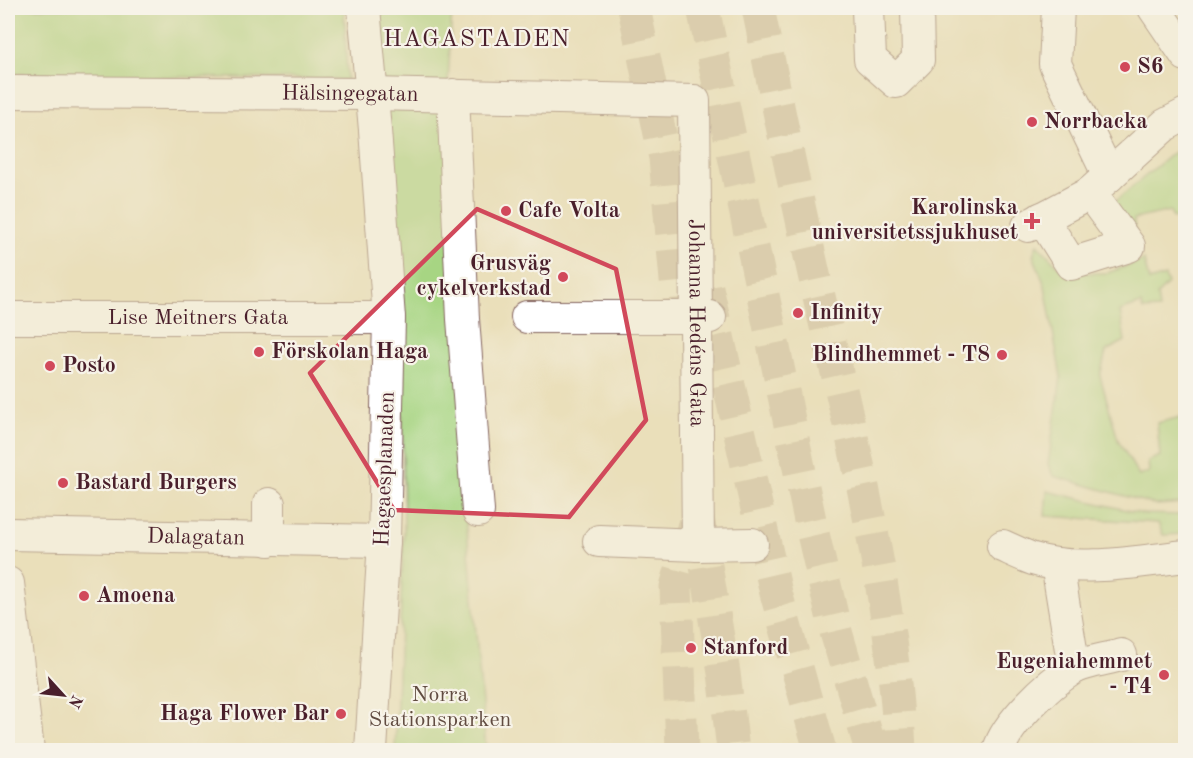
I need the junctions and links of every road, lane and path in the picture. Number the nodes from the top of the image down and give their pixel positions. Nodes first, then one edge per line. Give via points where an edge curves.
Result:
1 (364, 8) edge
2 (868, 8) edge
3 (917, 8) edge
4 (1058, 8) edge
5 (1154, 8) edge
6 (1185, 55) edge
7 (8, 93) edge
8 (372, 94) junction
9 (453, 96) junction
10 (694, 100) joint
11 (1185, 114) edge
12 (1099, 185) junction
13 (527, 317) dead end
14 (703, 317) junction
15 (8, 318) edge
16 (389, 318) junction
17 (269, 504) dead end
18 (478, 512) dead end
19 (8, 534) edge
20 (269, 540) junction
21 (384, 541) junction
22 (599, 541) dead end
23 (752, 544) dead end
24 (698, 545) junction
25 (1003, 546) dead end
26 (1185, 556) edge
27 (1057, 564) junction
28 (8, 583) edge
29 (1121, 655) dead end
30 (1074, 668) junction
31 (28, 750) edge
32 (371, 750) edge
33 (999, 750) edge

1 - 8 street, Hagaesplanaden
2 - 3 street via 870,59 896,82 918,60
4 - 12 street via 1055,64
5 - 6 street
7 - 8 street, Hälsingegatan
8 - 9 street, Hälsingegatan
8 - 16 street, Hagaesplanaden
9 - 10 street, Hälsingegatan
9 - 18 street
10 - 14 street, Johanna Hedéns Gata
11 - 12 street via 1165,125
12 - 12 street via 1035,222 1071,264 1129,246
13 - 14 street
14 - 24 street, Johanna Hedéns Gata
15 - 16 street, Lise Meitners Gata
16 - 21 street, Hagaesplanaden
17 - 20 street
19 - 20 street, Dalagatan
20 - 21 street, Dalagatan
21 - 32 street, Hagaesplanaden
22 - 24 street
23 - 24 street
25 - 27 street
26 - 27 street via 1123,564
27 - 30 street
28 - 31 street
29 - 30 street
30 - 33 street via 1026,708

